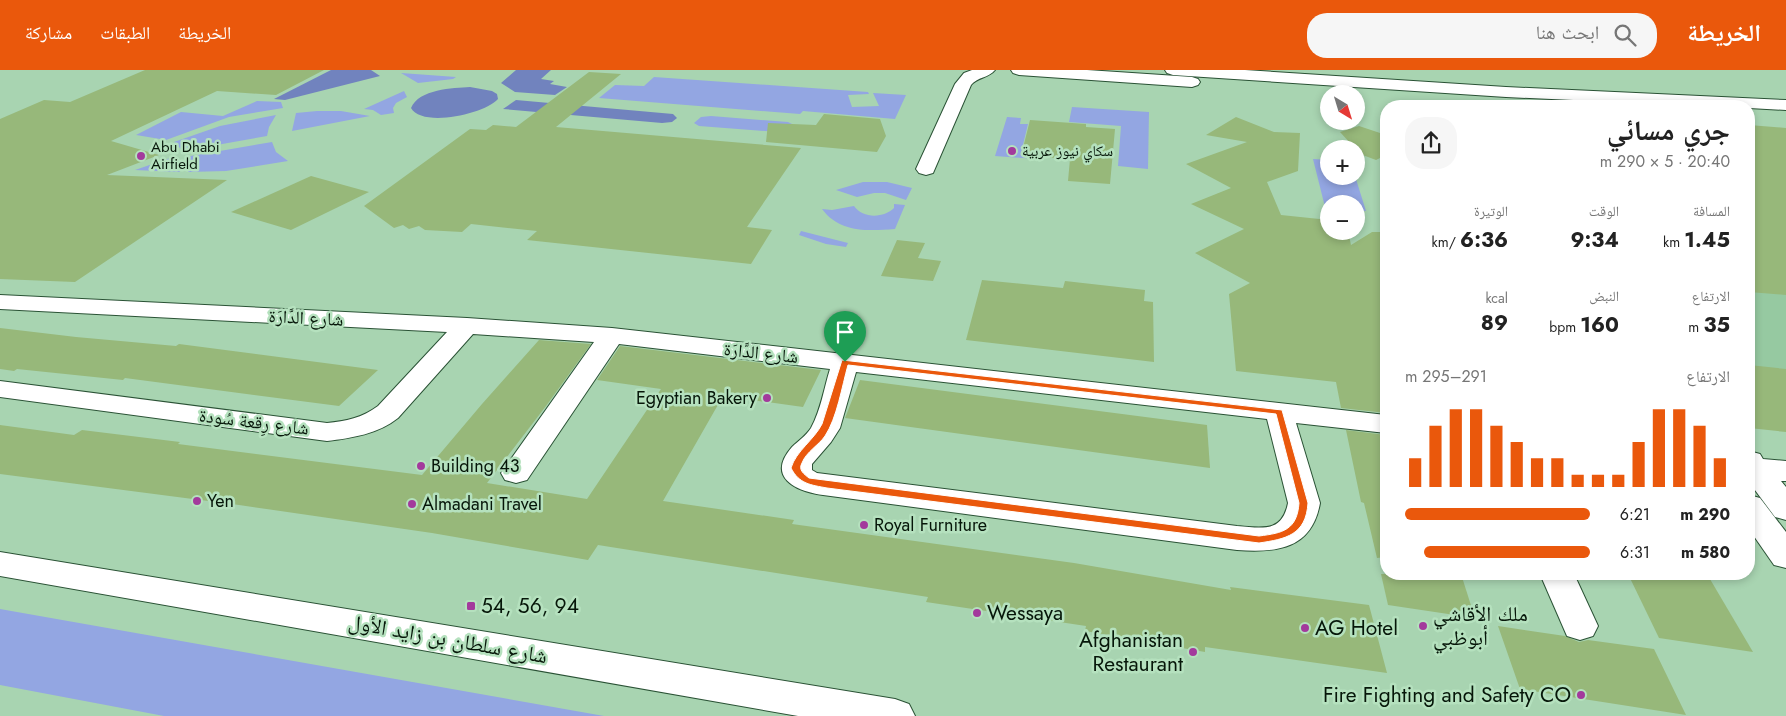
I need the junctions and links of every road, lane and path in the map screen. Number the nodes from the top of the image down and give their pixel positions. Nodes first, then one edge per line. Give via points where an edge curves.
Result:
1 (987, 70) edge
2 (1019, 70) edge
3 (1173, 70) edge
4 (1432, 73) edge
5 (1414, 85) junction
6 (1474, 89) junction
7 (1463, 100) edge
8 (1673, 100) edge
9 (1755, 105) edge
10 (1764, 105) junction
11 (1786, 106) edge
12 (1786, 110) edge
13 (926, 169) dead end
14 (0, 302) edge
15 (467, 326) junction
16 (612, 336) junction
17 (845, 362) junction
18 (0, 389) edge
19 (1280, 411) junction
20 (1380, 423) edge
21 (1755, 466) edge
22 (1755, 471) edge
23 (1786, 471) edge
24 (516, 473) dead end
25 (1786, 509) edge
26 (1755, 514) edge
27 (1786, 556) edge
28 (0, 564) edge
29 (1560, 580) edge
30 (1580, 626) dead end
31 (895, 716) edge

1 - 13 street via 959,80
2 - 7 street
3 - 5 street
4 - 5 street via 1430,80
4 - 6 street
5 - 6 street
6 - 8 street
9 - 10 street
10 - 11 street
10 - 12 street
14 - 15 street, شارع الدَّارَة
15 - 16 street, شارع الدَّارَة
15 - 18 street, شارع رِقعة سُودة via 388,412 366,425 339,431 326,432
16 - 17 street, شارع الدَّارَة
16 - 24 street
17 - 19 street, شارع الدَّارَة
17 - 19 street via 822,435 798,461 796,468 806,481 1259,540 1279,537 1295,529 1303,517 1304,503
19 - 20 street, شارع الدَّارَة
21 - 23 street
22 - 25 street
26 - 27 street
28 - 31 street, شارع سلطان بن زايد الأول
29 - 30 street

